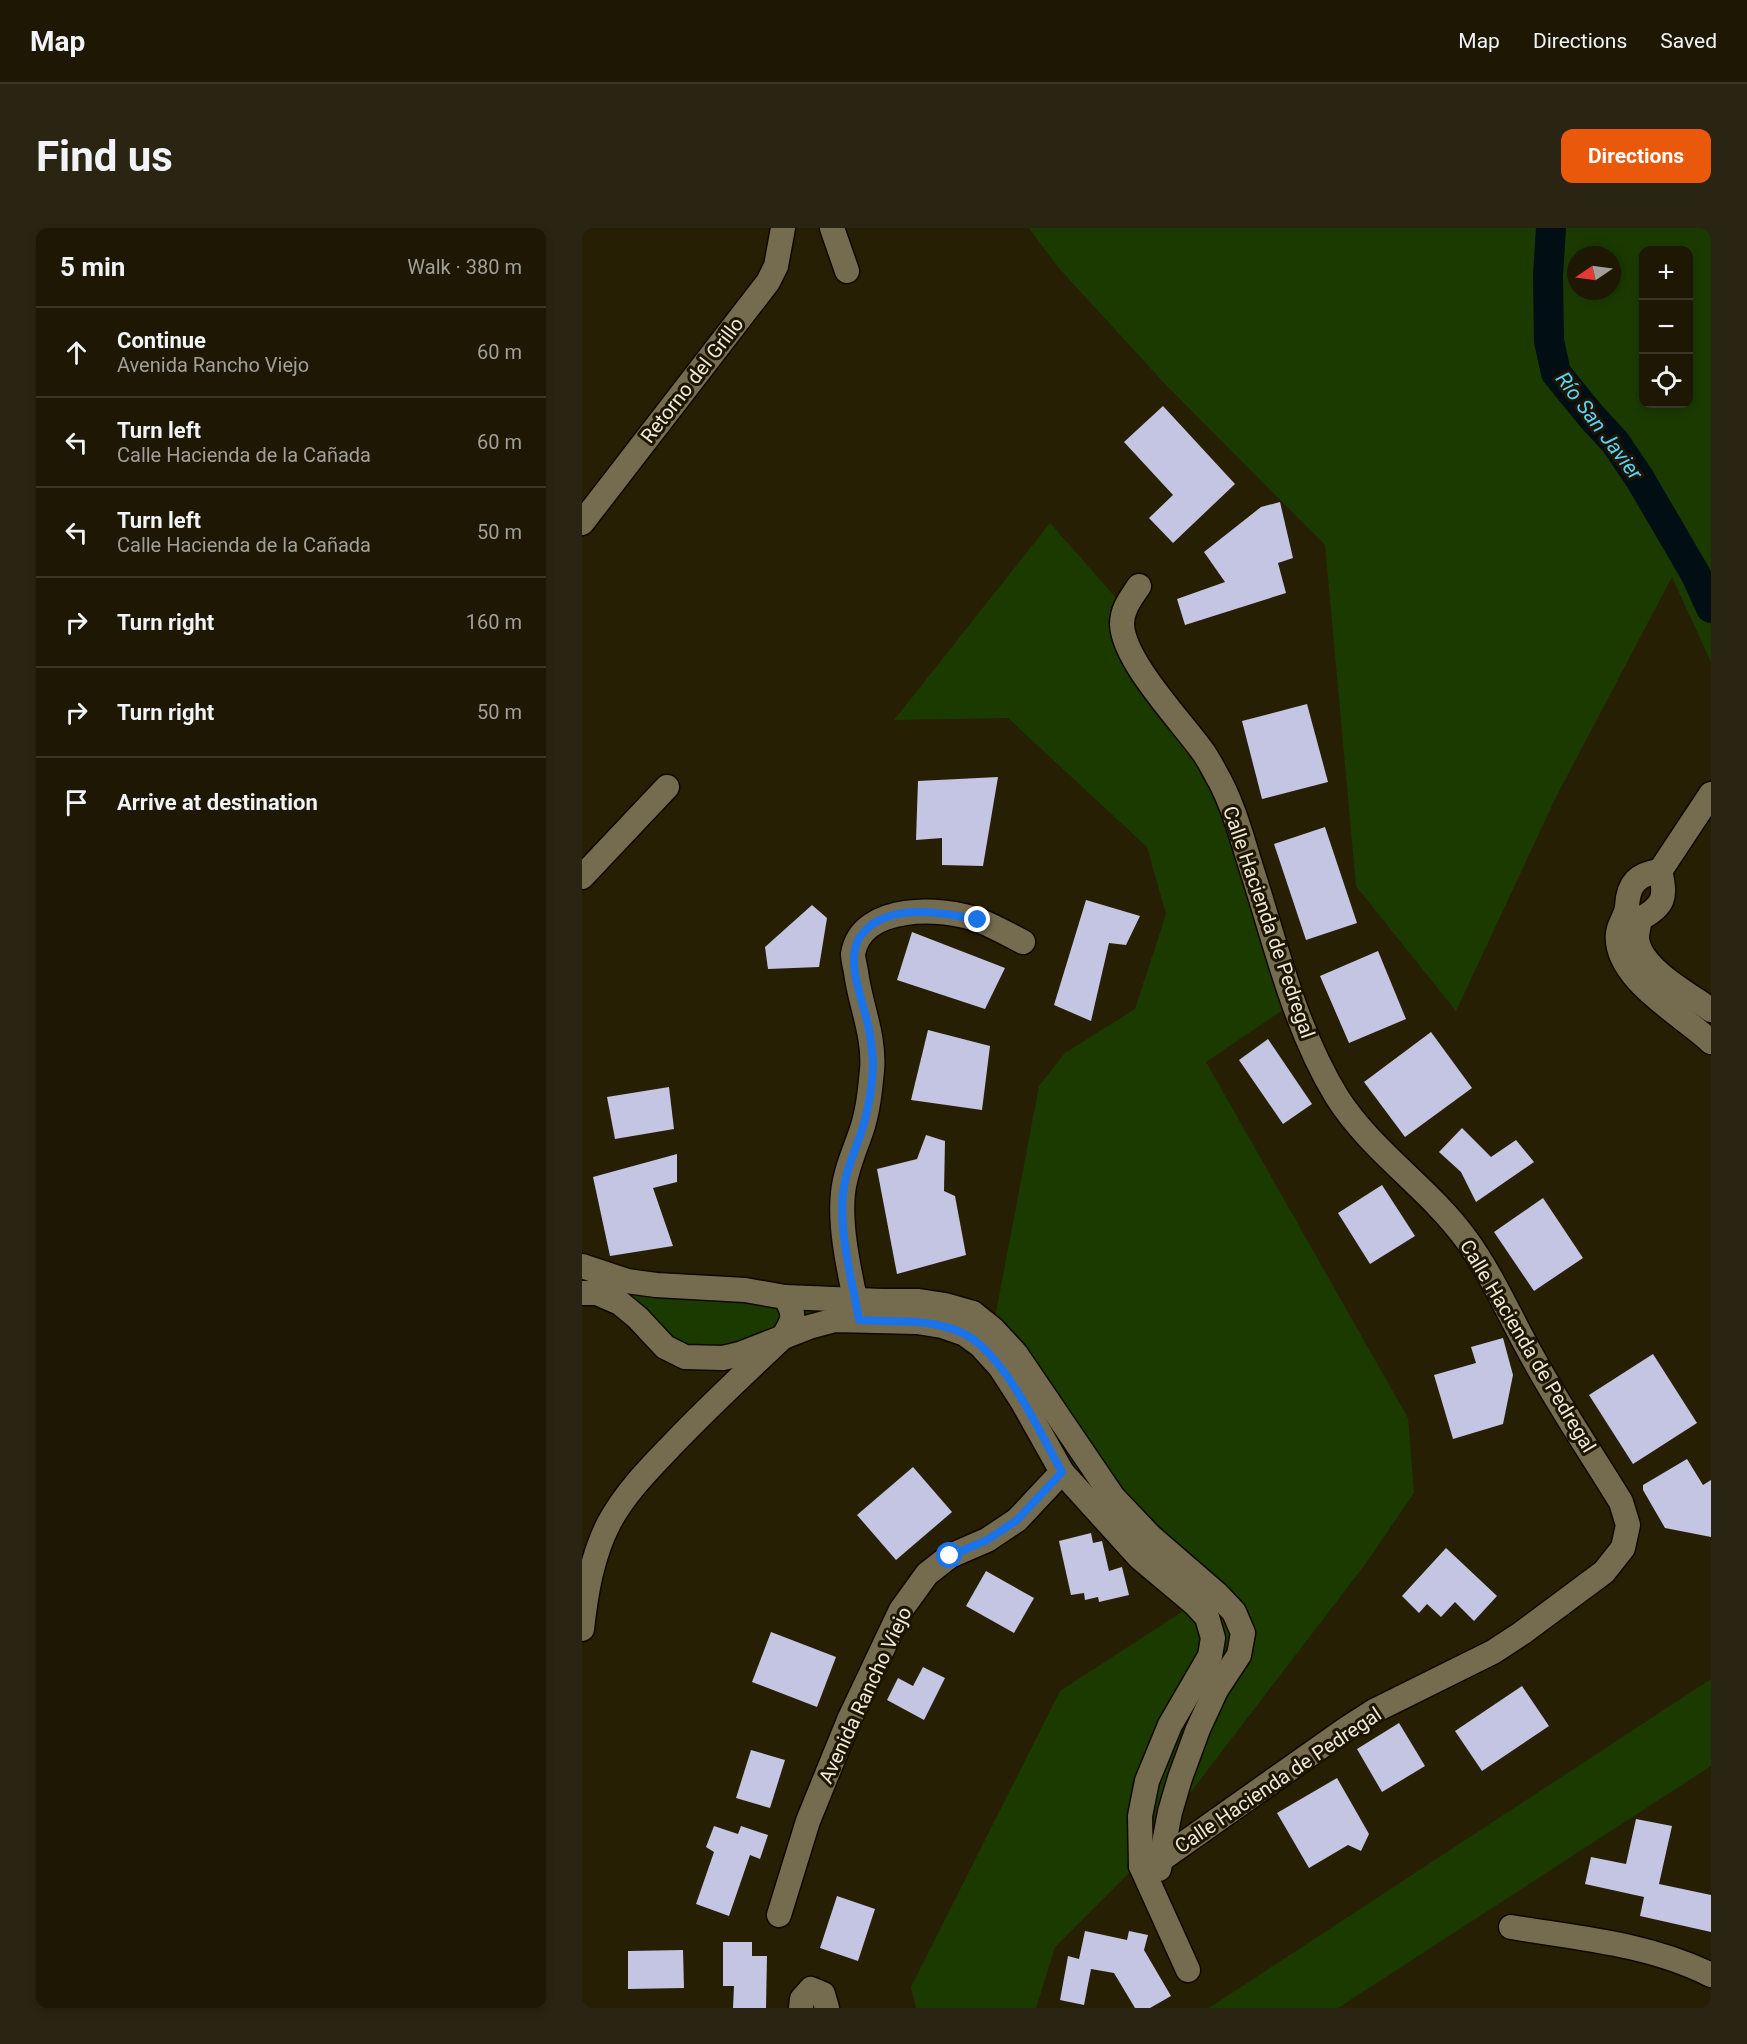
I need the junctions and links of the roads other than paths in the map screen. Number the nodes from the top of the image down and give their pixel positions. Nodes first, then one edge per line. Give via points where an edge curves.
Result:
1 (783, 228) edge
2 (832, 228) edge
3 (847, 271) dead end
4 (582, 523) edge
5 (1139, 586) dead end
6 (667, 787) dead end
7 (1711, 794) edge
8 (582, 877) edge
9 (1633, 915) junction
10 (1023, 942) dead end
11 (1711, 1010) edge
12 (1711, 1042) edge
13 (582, 1266) edge
14 (582, 1293) edge
15 (784, 1298) junction
16 (857, 1310) junction
17 (783, 1337) junction
18 (1082, 1451) junction
19 (1062, 1472) junction
20 (582, 1629) edge
21 (1151, 1863) junction
22 (779, 1915) dead end
23 (1511, 1927) dead end
24 (1188, 1970) dead end
25 (1711, 1975) edge
26 (801, 2008) edge
27 (827, 2008) edge

1 - 4 street, Retorno del Grillo via 776,266 768,282
2 - 3 street
5 - 21 street, Calle Hacienda de Pedregal via 1125,608 1125,643 1134,662 1204,752 1222,786 1239,826 1293,1002 1316,1058 1355,1124 1442,1211 1488,1270 1533,1358 1621,1502 1628,1525 1623,1548 1604,1572 1522,1633 1493,1652 1374,1711
6 - 8 street
7 - 9 street via 1660,871 1665,888 1662,902 1654,912
9 - 11 street via 1643,955 1657,972
9 - 12 street via 1618,933 1629,969 1649,992
10 - 16 street via 978,920 945,912 909,912 881,919 861,934 853,954 873,1062 862,1130 843,1193 843,1224
13 - 15 street via 627,1281 745,1290
14 - 17 street via 597,1293 620,1303 665,1347 685,1357 723,1358
15 - 16 street
15 - 17 street via 792,1309 792,1323
16 - 17 street
16 - 18 street via 919,1300 973,1313 1016,1354
16 - 19 street via 942,1326 965,1334 980,1345 1022,1401
17 - 20 street via 634,1485 609,1523 592,1566
18 - 19 street, Avenida Rancho Viejo via 1080,1469
18 - 21 street via 1113,1497 1150,1536 1218,1594 1234,1612 1243,1633 1239,1655 1216,1690 1190,1749
19 - 21 street via 1139,1557 1207,1617 1214,1638 1210,1656 1170,1725 1147,1781 1140,1816
19 - 22 street, Avenida Rancho Viejo via 1017,1520 987,1540 950,1556 927,1574 901,1610 849,1720 808,1821
21 - 24 street via 1151,1891
23 - 25 street via 1622,1945 1691,1965
26 - 27 street via 811,1989 823,1994

